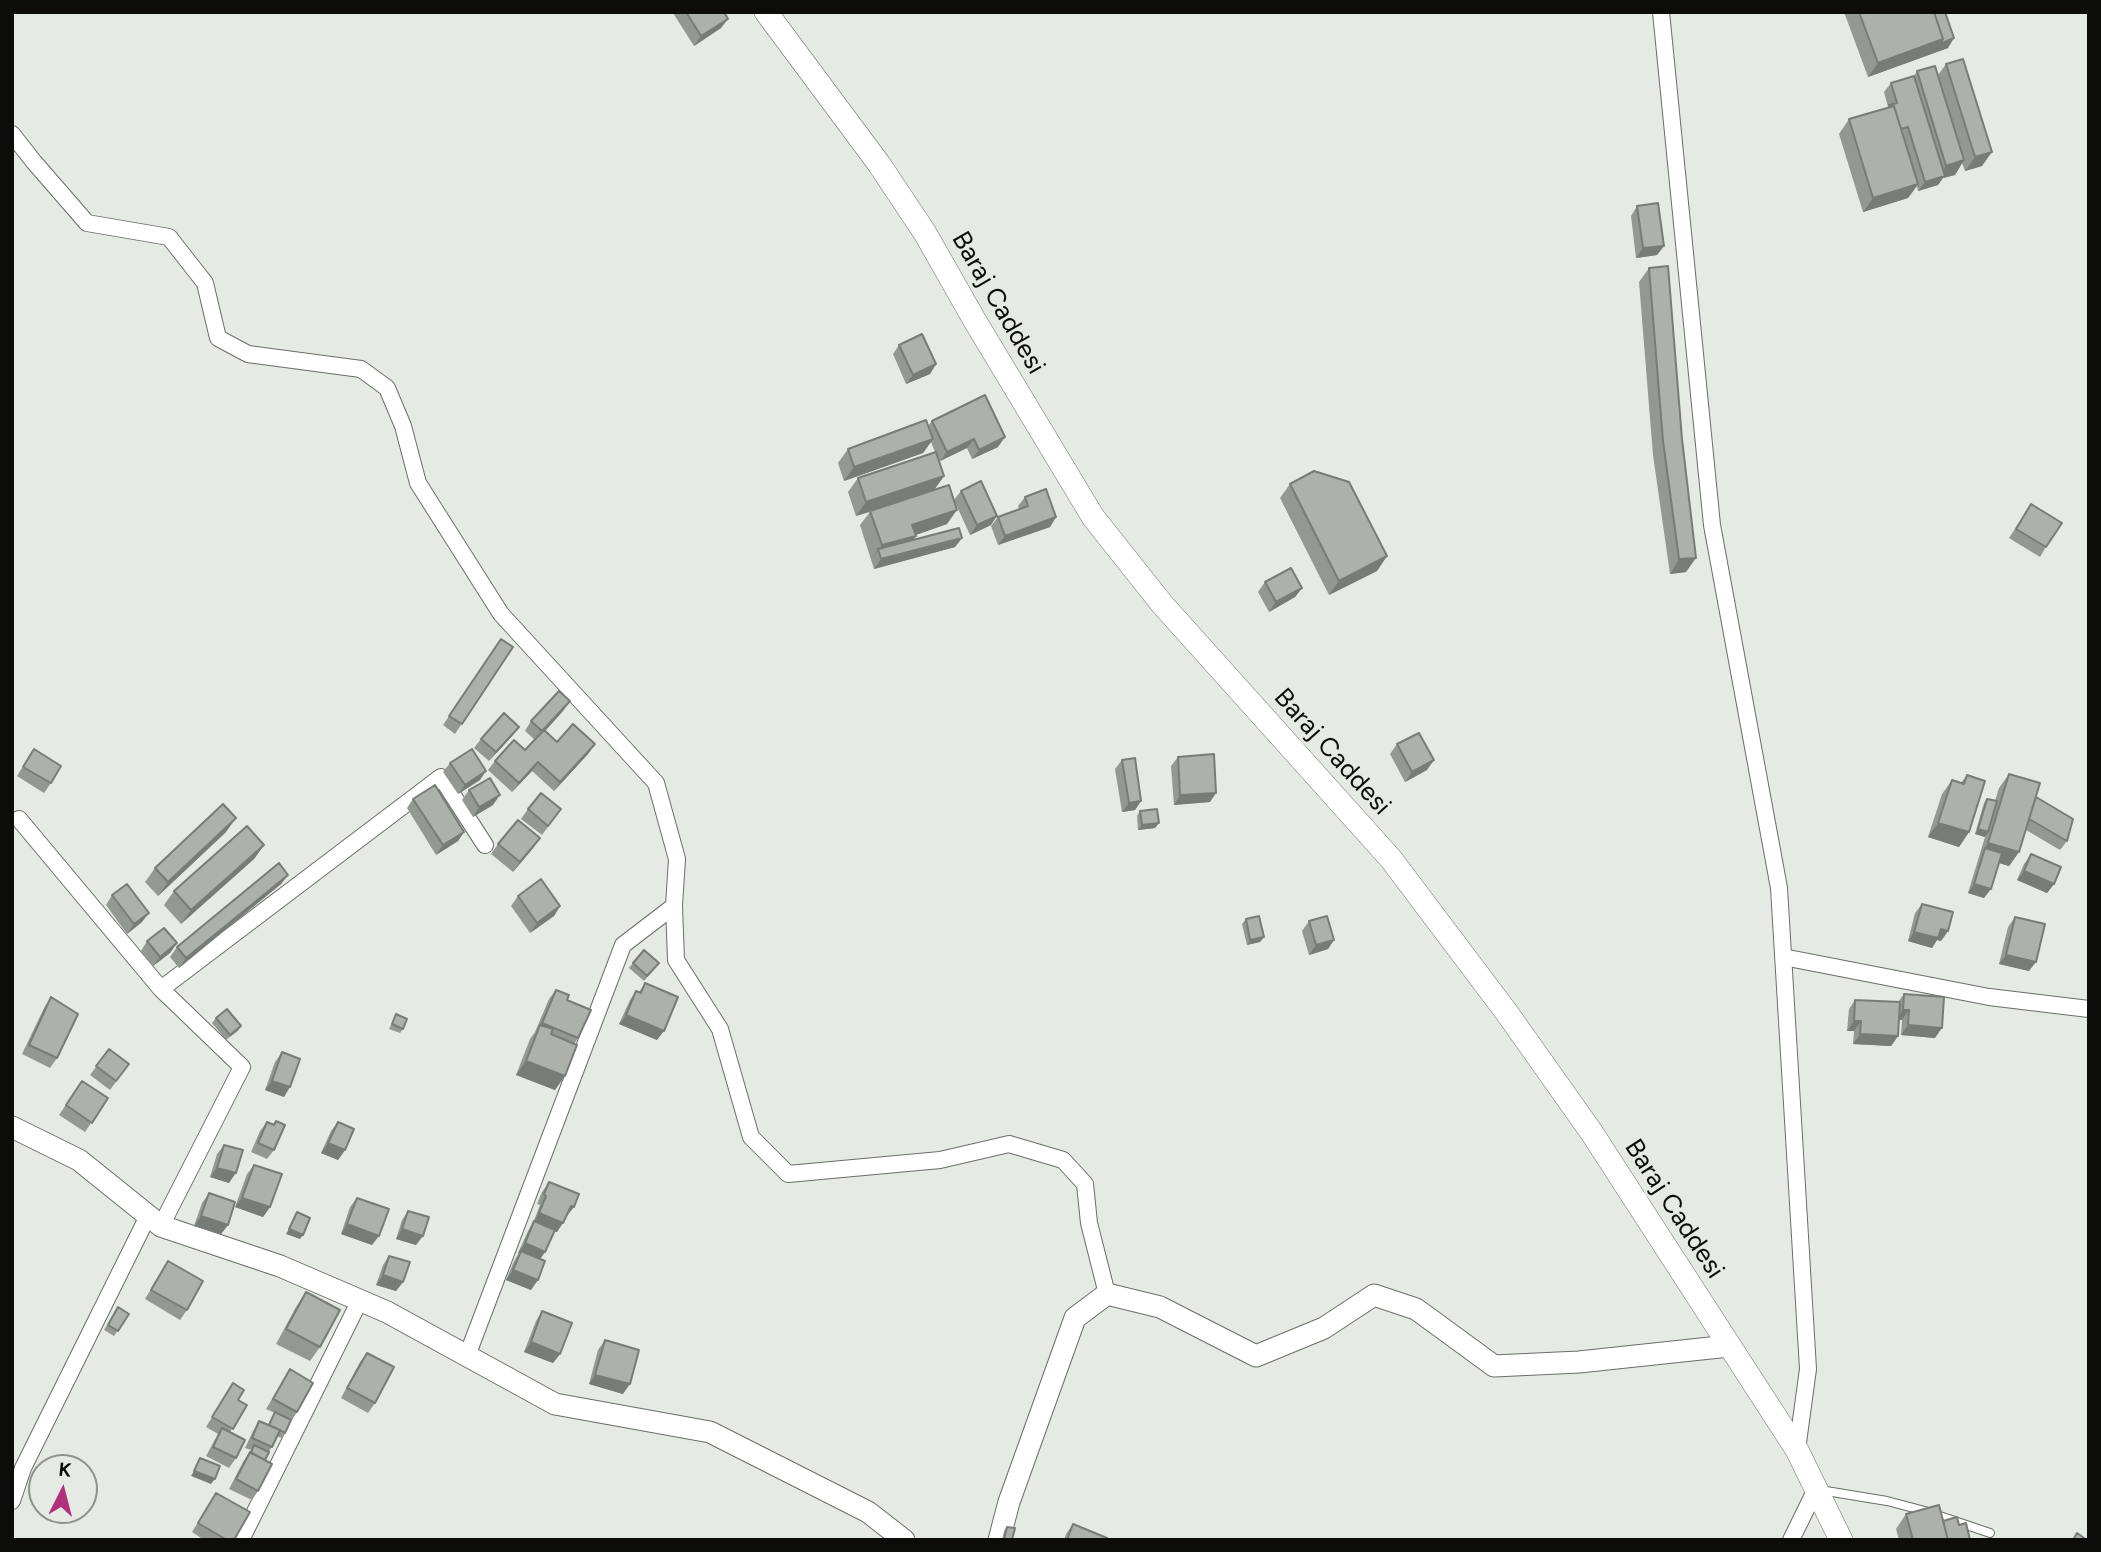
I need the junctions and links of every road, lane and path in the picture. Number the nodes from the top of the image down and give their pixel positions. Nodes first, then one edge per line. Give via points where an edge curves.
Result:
1 (766, 12) edge
2 (1661, 12) edge
3 (12, 134) edge
4 (19, 819) dead end
5 (485, 845) dead end
6 (674, 906) junction
7 (1783, 957) junction
8 (161, 989) junction
9 (2089, 1009) edge
10 (12, 1127) edge
11 (155, 1221) junction
12 (1107, 1294) junction
13 (360, 1300) junction
14 (1729, 1346) junction
15 (467, 1356) junction
16 (1797, 1450) junction
17 (1816, 1489) junction
18 (12, 1501) edge
19 (1990, 1533) dead end
20 (241, 1540) edge
21 (904, 1540) edge
22 (999, 1540) edge
23 (1791, 1540) edge
24 (1841, 1540) edge

1 - 14 main road, Baraj Caddesi via 880,164 925,233 1093,516 1162,604 1391,859 1430,909 1592,1133
2 - 7 street via 1712,525 1779,888
3 - 6 street via 87,223 169,237 205,283 218,338 248,354 361,369 387,388 418,483 501,614 656,782 677,859
4 - 8 street
5 - 8 street via 441,777
6 - 12 street via 676,960 720,1030 751,1137 788,1174 940,1160 1009,1144 1063,1160 1085,1184 1089,1223
6 - 15 street via 623,945
7 - 9 street via 1989,997
7 - 16 street via 1808,1369
8 - 11 street via 242,1068
10 - 11 street via 79,1160
11 - 13 street
11 - 18 street via 23,1468
12 - 14 street via 1160,1307 1256,1356 1324,1328 1374,1295 1416,1309 1494,1366
12 - 22 street via 1075,1318
13 - 15 street
13 - 20 street
14 - 16 main road, Baraj Caddesi
15 - 21 street via 555,1404 710,1432 868,1512
16 - 17 main road, Baraj Caddesi
17 - 19 lane via 1925,1511
17 - 23 street
17 - 24 main road, Baraj Caddesi

